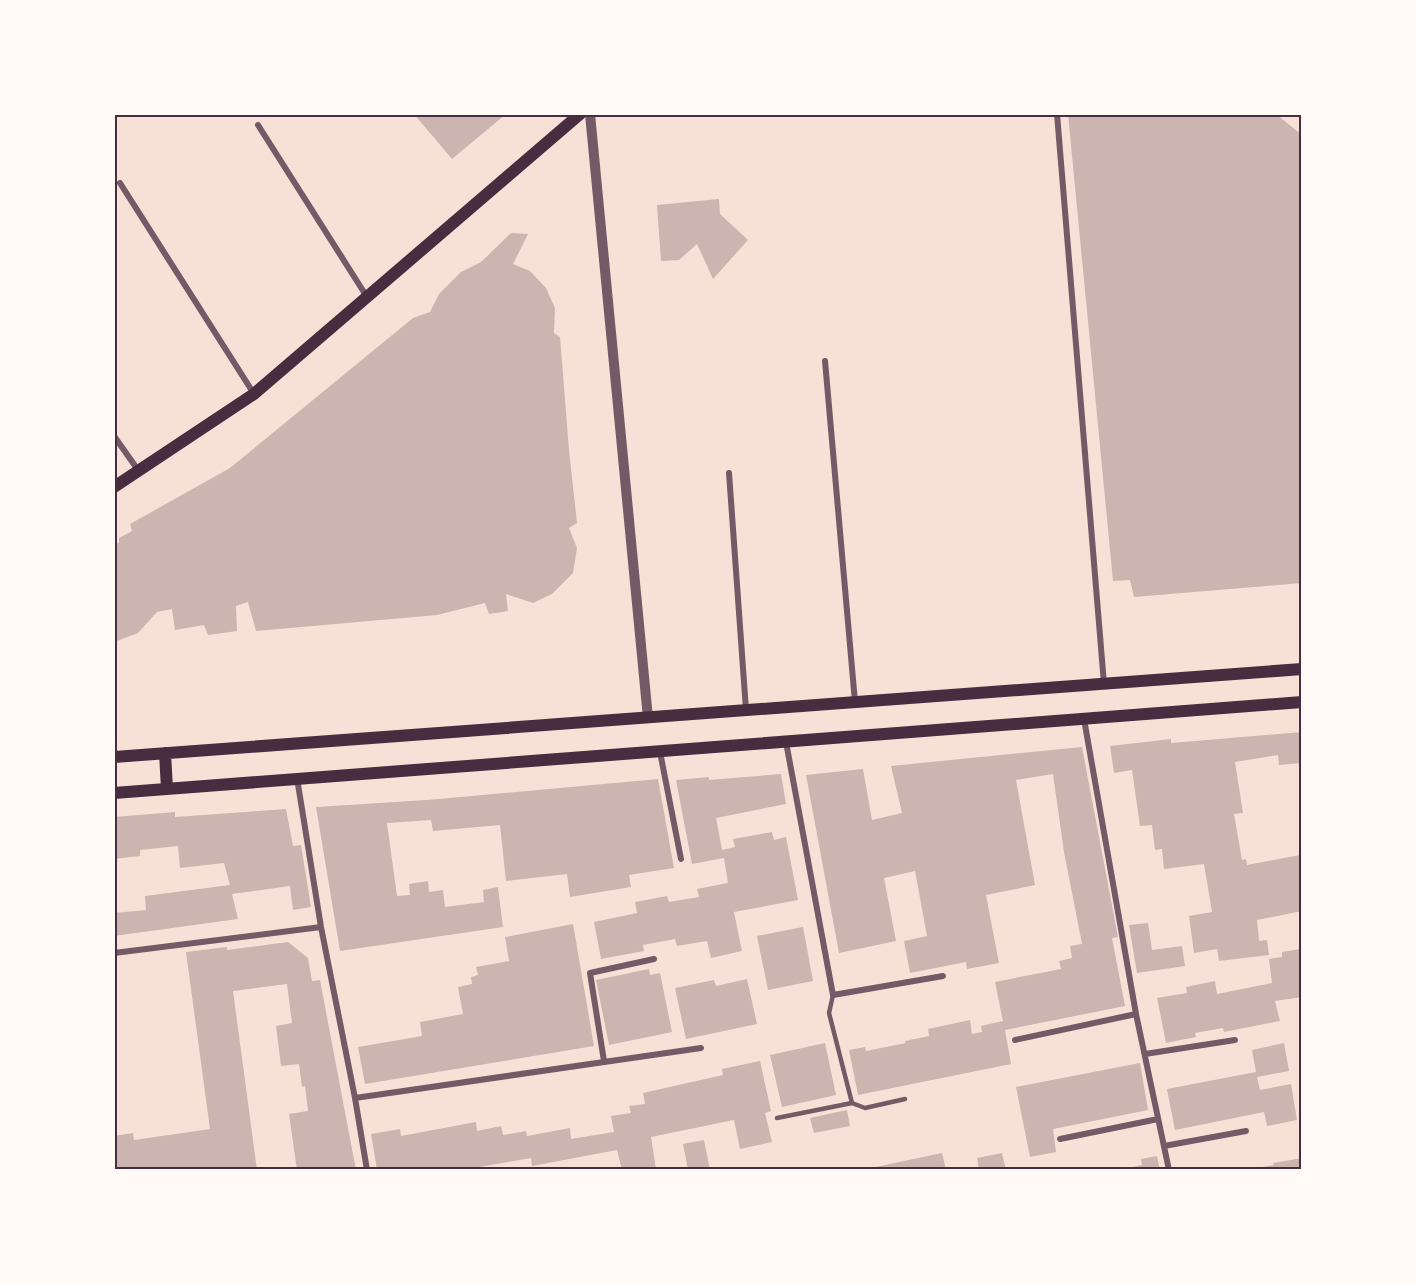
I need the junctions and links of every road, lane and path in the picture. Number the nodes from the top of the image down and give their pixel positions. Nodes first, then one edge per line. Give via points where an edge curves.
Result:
1 (580, 114) edge
2 (590, 114) edge
3 (1057, 114) edge
4 (258, 125) dead end
5 (120, 183) dead end
6 (367, 297) junction
7 (825, 361) dead end
8 (254, 394) junction
9 (114, 436) edge
10 (138, 470) junction
11 (729, 473) dead end
12 (114, 487) edge
13 (1302, 669) edge
14 (1104, 684) junction
15 (1302, 702) edge
16 (855, 703) junction
17 (747, 710) junction
18 (648, 718) junction
19 (1084, 719) junction
20 (786, 742) junction
21 (660, 752) junction
22 (165, 753) junction
23 (114, 757) edge
24 (297, 778) junction
25 (167, 789) junction
26 (114, 793) edge
27 (681, 860) dead end
28 (321, 927) junction
29 (114, 953) edge
30 (654, 959) dead end
31 (944, 976) dead end
32 (833, 995) junction
33 (1136, 1014) junction
34 (1015, 1040) dead end
35 (1234, 1040) dead end
36 (701, 1048) dead end
37 (1145, 1054) junction
38 (604, 1061) junction
39 (355, 1098) junction
40 (904, 1099) dead end
41 (852, 1103) junction
42 (777, 1118) dead end
43 (1158, 1119) junction
44 (1246, 1131) dead end
45 (1060, 1139) dead end
46 (1164, 1146) junction
47 (367, 1170) edge
48 (1169, 1170) edge

1 - 6 main road
2 - 18 street
3 - 14 street
4 - 6 street
5 - 8 street
6 - 8 main road
7 - 16 street
8 - 10 main road
9 - 10 street
10 - 12 main road
11 - 17 street
13 - 14 main road
14 - 16 main road
15 - 19 main road
16 - 17 main road
17 - 18 main road
18 - 22 main road
19 - 20 main road
19 - 33 street
20 - 21 main road
20 - 32 street
21 - 24 main road
21 - 27 street
22 - 23 main road
22 - 25 main road
24 - 25 main road
24 - 28 street
25 - 26 main road
28 - 29 street
28 - 39 street
30 - 38 street via 590,973
31 - 32 street
32 - 41 lane via 829,1013
33 - 34 street
33 - 37 street
35 - 37 street
36 - 38 street
37 - 43 street
38 - 39 street
39 - 47 street
40 - 41 lane via 865,1108
41 - 42 lane
43 - 45 street
43 - 46 street
44 - 46 street
46 - 48 street

